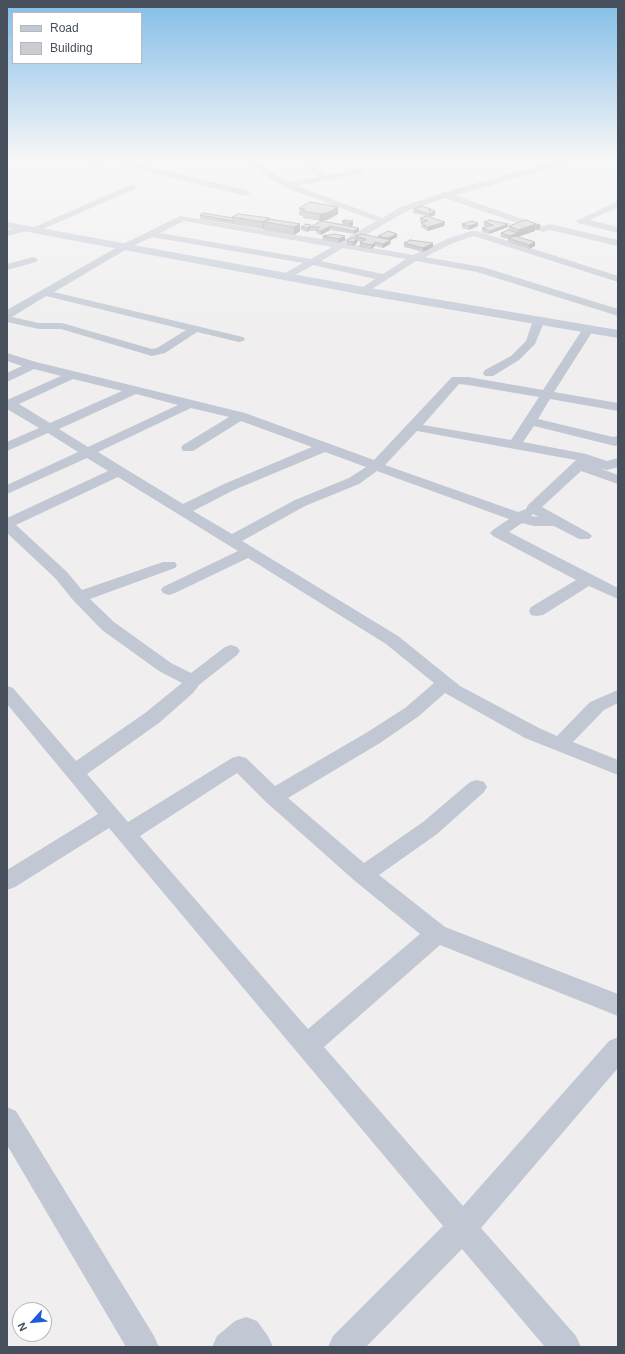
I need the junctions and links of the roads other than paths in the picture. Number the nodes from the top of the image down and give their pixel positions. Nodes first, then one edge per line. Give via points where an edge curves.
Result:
1 (43, 223) edge
2 (173, 223) edge
3 (213, 223) edge
4 (380, 223) edge
5 (529, 223) edge
6 (590, 223) edge
7 (7, 225) edge
8 (29, 229) junction
9 (618, 230) edge
10 (7, 233) edge
11 (152, 234) junction
12 (618, 243) edge
13 (340, 245) junction
14 (124, 247) junction
15 (416, 257) junction
16 (33, 260) dead end
17 (312, 262) junction
18 (7, 266) edge
19 (286, 277) junction
20 (385, 278) junction
21 (618, 279) edge
22 (364, 291) junction
23 (46, 293) junction
24 (616, 301) dead end
25 (602, 308) junction
26 (618, 313) edge
27 (7, 315) edge
28 (7, 319) edge
29 (539, 320) junction
30 (196, 328) junction
31 (588, 329) junction
32 (618, 334) edge
33 (239, 339) dead end
34 (7, 357) edge
35 (32, 365) junction
36 (489, 373) dead end
37 (72, 375) junction
38 (7, 378) edge
39 (135, 390) junction
40 (547, 395) junction
41 (192, 403) junction
42 (8, 405) edge
43 (618, 407) edge
44 (240, 416) junction
45 (530, 421) junction
46 (50, 428) junction
47 (414, 428) junction
48 (618, 440) edge
49 (515, 445) junction
50 (324, 446) junction
51 (7, 447) edge
52 (188, 448) dead end
53 (89, 453) junction
54 (582, 462) junction
55 (618, 462) edge
56 (376, 466) junction
57 (117, 472) junction
58 (618, 480) edge
59 (7, 490) edge
60 (533, 508) junction
61 (181, 511) junction
62 (519, 517) junction
63 (558, 521) junction
64 (7, 524) edge
65 (584, 536) dead end
66 (231, 541) junction
67 (249, 552) junction
68 (169, 565) dead end
69 (588, 580) junction
70 (169, 590) dead end
71 (618, 594) edge
72 (79, 597) junction
73 (536, 610) dead end
74 (231, 651) dead end
75 (192, 681) junction
76 (445, 683) junction
77 (7, 692) edge
78 (618, 696) edge
79 (560, 744) junction
80 (618, 768) edge
81 (74, 773) junction
82 (477, 787) dead end
83 (273, 796) junction
84 (111, 816) junction
85 (126, 834) junction
86 (363, 875) junction
87 (7, 881) edge
88 (437, 934) junction
89 (618, 1005) edge
90 (306, 1046) junction
91 (618, 1049) edge
92 (7, 1120) edge
93 (463, 1227) junction
94 (143, 1347) edge
95 (228, 1347) edge
96 (257, 1347) edge
97 (344, 1347) edge
98 (565, 1347) edge

1 - 8 street
2 - 11 street
3 - 13 street
4 - 13 street
5 - 12 street
6 - 9 street
7 - 8 street
8 - 10 street
8 - 14 street
11 - 14 street
11 - 17 street
13 - 15 street
13 - 17 street
14 - 19 street
14 - 23 street
15 - 20 street
15 - 21 street via 474,233
15 - 25 street via 479,269
16 - 18 street
17 - 19 street
17 - 20 street
19 - 22 street
20 - 22 street
22 - 29 street
23 - 27 street
23 - 30 street
24 - 25 street
25 - 26 street
28 - 30 street via 39,326 62,326 152,353 161,351
29 - 31 street
29 - 36 street via 531,342 515,358
30 - 33 street
31 - 32 street
31 - 40 street
34 - 35 street
35 - 37 street
35 - 38 street
37 - 39 street
37 - 42 street
39 - 41 street
39 - 46 street
40 - 43 street
40 - 45 street
40 - 47 street via 456,380
41 - 44 street
41 - 53 street
42 - 46 street
44 - 50 street
44 - 52 street
45 - 48 street via 615,442
45 - 49 street
46 - 51 street
46 - 53 street
47 - 49 street
47 - 56 street
49 - 54 street
50 - 56 street
50 - 61 street
53 - 57 street
53 - 59 street
54 - 55 street via 607,466
54 - 58 street
54 - 60 street
56 - 62 street
56 - 66 street via 354,480 300,503
57 - 61 street
57 - 64 street
60 - 62 street
60 - 63 street
61 - 66 street
62 - 63 street via 534,522
62 - 69 street via 498,533
63 - 65 street
64 - 72 street via 61,575
66 - 67 street
67 - 70 street
67 - 76 street via 392,640
68 - 72 street
69 - 71 street
69 - 73 street
72 - 75 street via 108,626 165,667
74 - 75 street
75 - 81 street via 187,689 152,718
76 - 79 street via 532,733
76 - 83 street via 412,712 373,738
77 - 81 street
78 - 79 street via 597,706
79 - 80 street
81 - 84 street
82 - 86 street via 430,828
83 - 85 street via 239,763
83 - 86 street
84 - 85 street
84 - 87 street
85 - 90 street
86 - 88 street
88 - 89 street
88 - 90 street
90 - 93 street
91 - 93 street
92 - 94 street
93 - 97 street
93 - 98 street
95 - 96 street via 246,1332

